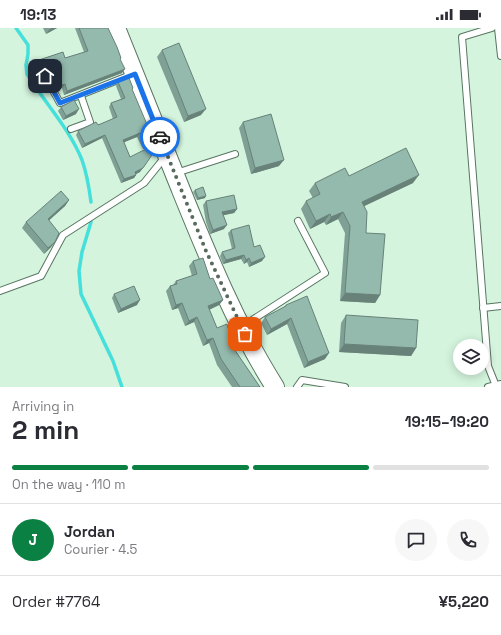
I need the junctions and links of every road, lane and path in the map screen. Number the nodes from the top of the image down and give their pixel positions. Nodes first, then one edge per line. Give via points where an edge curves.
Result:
1 (116, 28) edge
2 (492, 28) edge
3 (498, 28) edge
4 (501, 56) edge
5 (135, 74) junction
6 (45, 76) dead end
7 (81, 96) junction
8 (71, 129) dead end
9 (167, 154) junction
10 (236, 154) dead end
11 (175, 174) junction
12 (298, 221) dead end
13 (0, 291) edge
14 (501, 306) edge
15 (484, 308) junction
16 (241, 327) junction
17 (499, 385) edge
18 (275, 387) edge
19 (297, 387) edge
20 (345, 387) edge
21 (488, 387) edge

1 - 5 street
2 - 15 lane via 462,37
3 - 4 lane
5 - 7 lane
5 - 9 street
6 - 7 lane via 60,103
7 - 8 lane via 90,122
9 - 11 street
9 - 13 lane via 144,183 63,235 41,276
10 - 11 lane
11 - 16 street via 206,251
12 - 16 lane via 326,272
14 - 15 lane
15 - 17 lane via 488,366
16 - 18 street
17 - 21 lane
19 - 20 lane via 302,380

